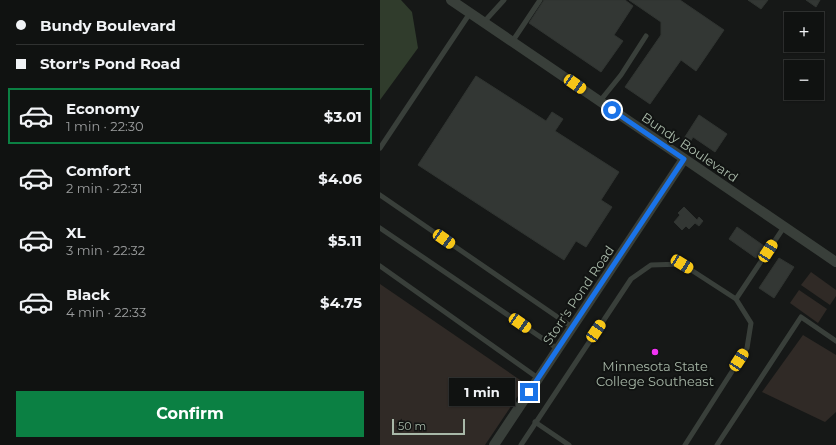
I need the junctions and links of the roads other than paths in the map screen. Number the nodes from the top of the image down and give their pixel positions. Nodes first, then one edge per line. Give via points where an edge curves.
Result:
1 (451, 0) edge
2 (504, 0) edge
3 (540, 0) edge
4 (470, 13) junction
5 (484, 22) junction
6 (646, 36) dead end
7 (512, 42) junction
8 (600, 102) junction
9 (380, 148) edge
10 (684, 159) junction
11 (380, 194) edge
12 (784, 226) junction
13 (380, 228) edge
14 (836, 262) edge
15 (380, 266) edge
16 (736, 299) junction
17 (572, 327) junction
18 (836, 341) edge
19 (558, 349) junction
20 (538, 378) junction
21 (535, 422) junction
22 (494, 445) edge
23 (521, 445) edge
24 (569, 445) edge
25 (685, 445) edge
26 (717, 445) edge

1 - 4 street, Bundy Boulevard
2 - 5 lane
3 - 7 lane
4 - 5 street, Bundy Boulevard
4 - 9 lane
5 - 7 street, Bundy Boulevard
6 - 8 lane
7 - 8 street, Bundy Boulevard
8 - 10 street, Bundy Boulevard
10 - 12 street, Bundy Boulevard
10 - 17 street, Storr's Pond Road
11 - 17 lane
12 - 14 street, Bundy Boulevard
12 - 16 lane
13 - 19 lane
15 - 20 lane
16 - 21 lane via 682,264 651,265 631,279
16 - 25 lane via 750,323 747,348
17 - 19 street, Storr's Pond Road
18 - 26 lane via 801,317
19 - 20 street, Storr's Pond Road
20 - 22 street, Storr's Pond Road
21 - 23 lane
21 - 24 lane

